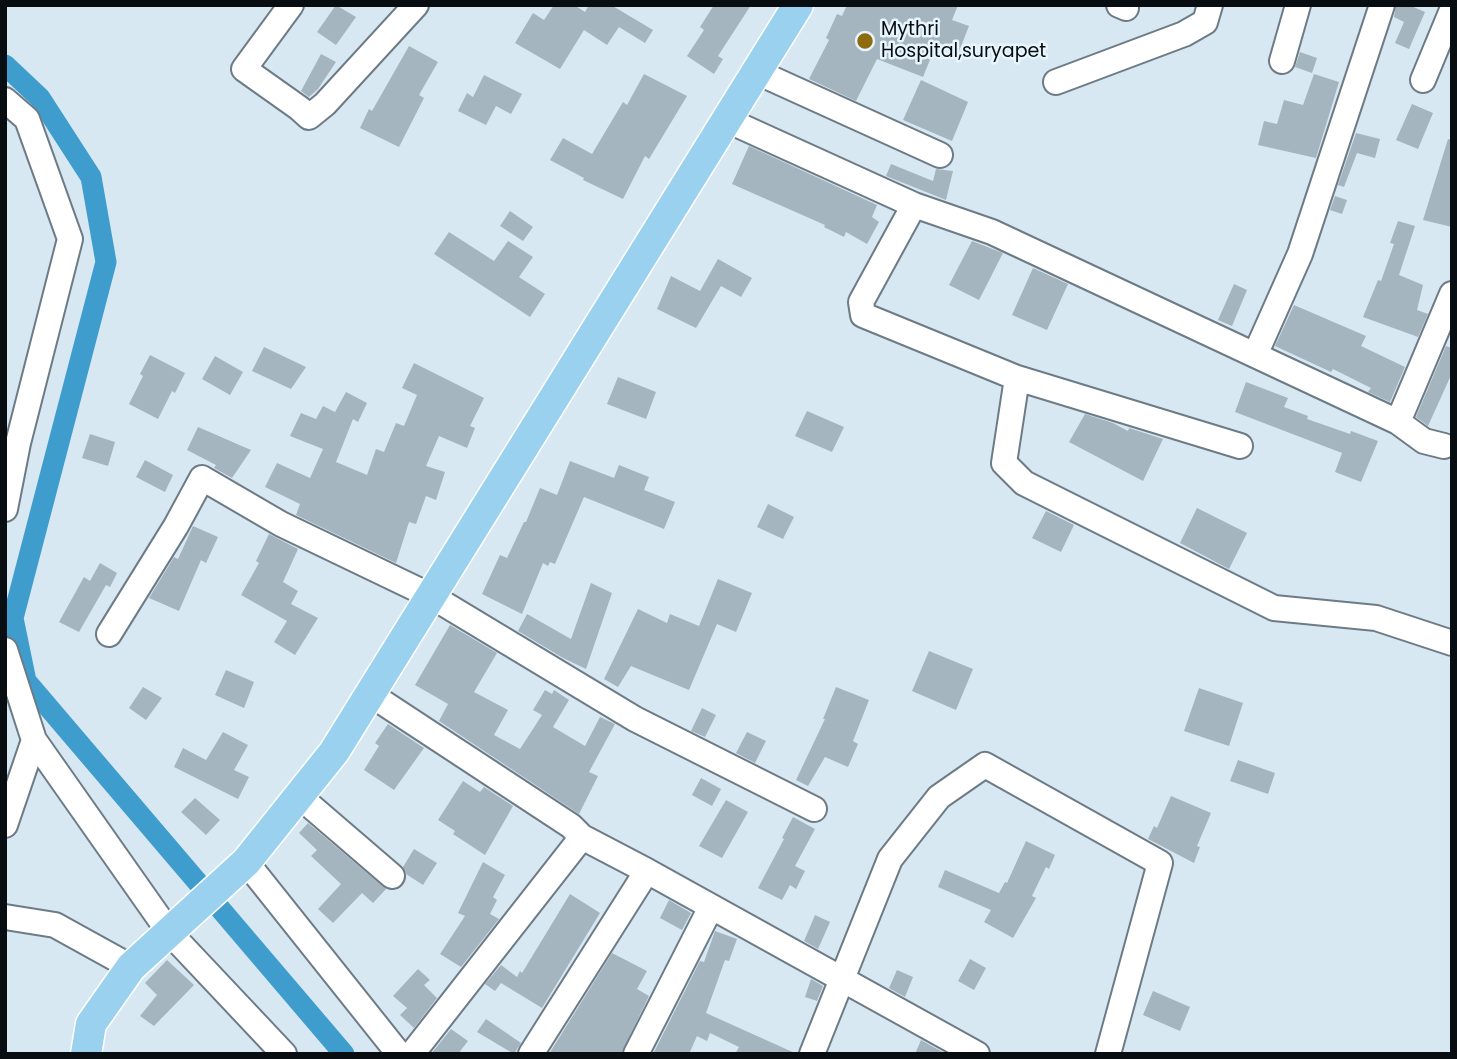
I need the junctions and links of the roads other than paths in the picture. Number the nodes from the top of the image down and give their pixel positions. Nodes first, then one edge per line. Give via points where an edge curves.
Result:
1 (291, 5) edge
2 (416, 5) edge
3 (798, 5) edge
4 (1210, 5) edge
5 (1298, 5) edge
6 (1382, 5) edge
7 (1452, 10) edge
8 (1282, 61) dead end
9 (757, 72) junction
10 (1423, 80) dead end
11 (1056, 82) dead end
12 (5, 100) edge
13 (727, 120) junction
14 (940, 155) dead end
15 (914, 205) junction
16 (1452, 294) edge
17 (1255, 355) junction
18 (1017, 378) junction
19 (1398, 422) junction
20 (11, 439) edge
21 (1449, 442) edge
22 (1240, 446) dead end
23 (5, 509) edge
24 (431, 596) junction
25 (109, 634) dead end
26 (1452, 643) edge
27 (5, 650) edge
28 (370, 694) junction
29 (34, 740) junction
30 (299, 796) junction
31 (814, 809) dead end
32 (5, 825) edge
33 (582, 838) junction
34 (243, 865) junction
35 (647, 871) junction
36 (392, 876) dead end
37 (711, 907) junction
38 (5, 917) edge
39 (173, 928) junction
40 (131, 967) junction
41 (843, 981) junction
42 (86, 1054) edge
43 (284, 1054) edge
44 (399, 1054) edge
45 (412, 1054) edge
46 (531, 1054) edge
47 (636, 1054) edge
48 (812, 1054) edge
49 (977, 1054) edge
50 (1108, 1054) edge

1 - 2 street via 244,69 309,117
3 - 9 main road
4 - 11 street via 1205,22 1184,34
5 - 8 street
6 - 17 street via 1300,254
7 - 10 street
9 - 13 main road
9 - 14 street
12 - 20 street via 27,119 70,239
13 - 15 street
13 - 24 main road
15 - 17 street via 992,232
15 - 18 street via 862,302 863,315
16 - 19 street
17 - 19 street
18 - 22 street
18 - 26 street via 1004,463 1024,483 1273,608 1376,618
19 - 21 street via 1424,441
20 - 23 street
24 - 25 street via 281,524 202,478
24 - 28 main road
24 - 31 street via 635,719
27 - 29 street
28 - 30 main road via 334,752
28 - 33 street via 571,826
29 - 32 street
29 - 39 street
30 - 34 main road
30 - 36 street
33 - 35 street
33 - 45 street
34 - 39 main road
34 - 44 street
35 - 37 street
35 - 46 street
37 - 41 street
37 - 47 street
38 - 40 street via 55,925
39 - 40 main road
39 - 43 street
40 - 42 main road via 91,1024
41 - 48 street
41 - 49 street
41 - 50 street via 890,859 939,797 985,765 1160,863

